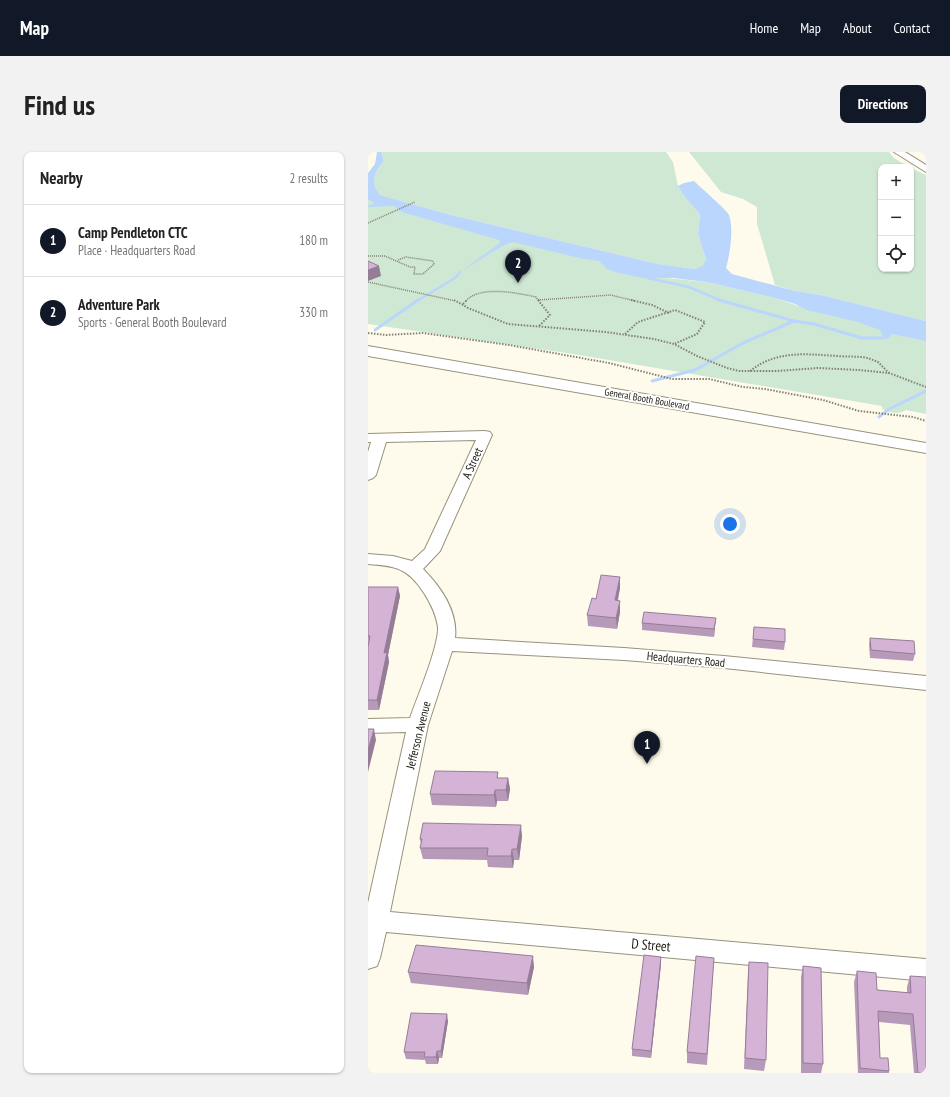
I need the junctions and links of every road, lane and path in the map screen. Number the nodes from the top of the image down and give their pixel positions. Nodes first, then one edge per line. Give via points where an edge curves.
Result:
1 (900, 152) edge
2 (926, 169) edge
3 (415, 202) dead end
4 (368, 223) edge
5 (368, 256) edge
6 (398, 260) junction
7 (368, 282) edge
8 (538, 300) junction
9 (463, 304) junction
10 (669, 313) junction
11 (539, 326) junction
12 (368, 333) edge
13 (625, 334) junction
14 (368, 340) edge
15 (674, 344) junction
16 (368, 351) edge
17 (750, 372) junction
18 (889, 373) junction
19 (926, 387) edge
20 (926, 421) edge
21 (926, 435) edge
22 (374, 438) edge
23 (926, 448) edge
24 (368, 475) edge
25 (368, 559) edge
26 (413, 569) junction
27 (445, 644) junction
28 (926, 683) edge
29 (418, 725) junction
30 (368, 726) edge
31 (377, 921) junction
32 (368, 958) edge
33 (926, 970) edge

1 - 2 street
3 - 4 path
5 - 6 path via 380,255
6 - 6 path via 415,267 414,274 423,274 434,264 433,261 406,257
7 - 9 path via 455,300
8 - 9 path via 528,295 490,291 477,293
8 - 10 path via 620,297 652,305
8 - 11 path via 547,308 550,315
9 - 11 path via 503,323
10 - 13 path via 638,322
10 - 15 path via 675,310 705,322 697,334
11 - 13 path
12 - 20 path via 423,333 508,345 609,362 672,379 709,379
13 - 15 path
14 - 21 highway, General Booth Boulevard
15 - 17 path via 727,368
16 - 23 highway, General Booth Boulevard
17 - 18 path via 818,368
17 - 18 path via 759,363 768,359 803,354 868,358 882,364
18 - 19 path
22 - 24 street
22 - 26 street, A Street via 484,435 432,552
25 - 26 street, Jefferson Avenue via 393,561
26 - 27 street, Jefferson Avenue via 425,581 443,610 448,628
27 - 28 street, Headquarters Road via 624,654
27 - 29 street, Jefferson Avenue
29 - 30 street
29 - 31 street, Jefferson Avenue
31 - 32 street, Jefferson Avenue
31 - 33 street, D Street

